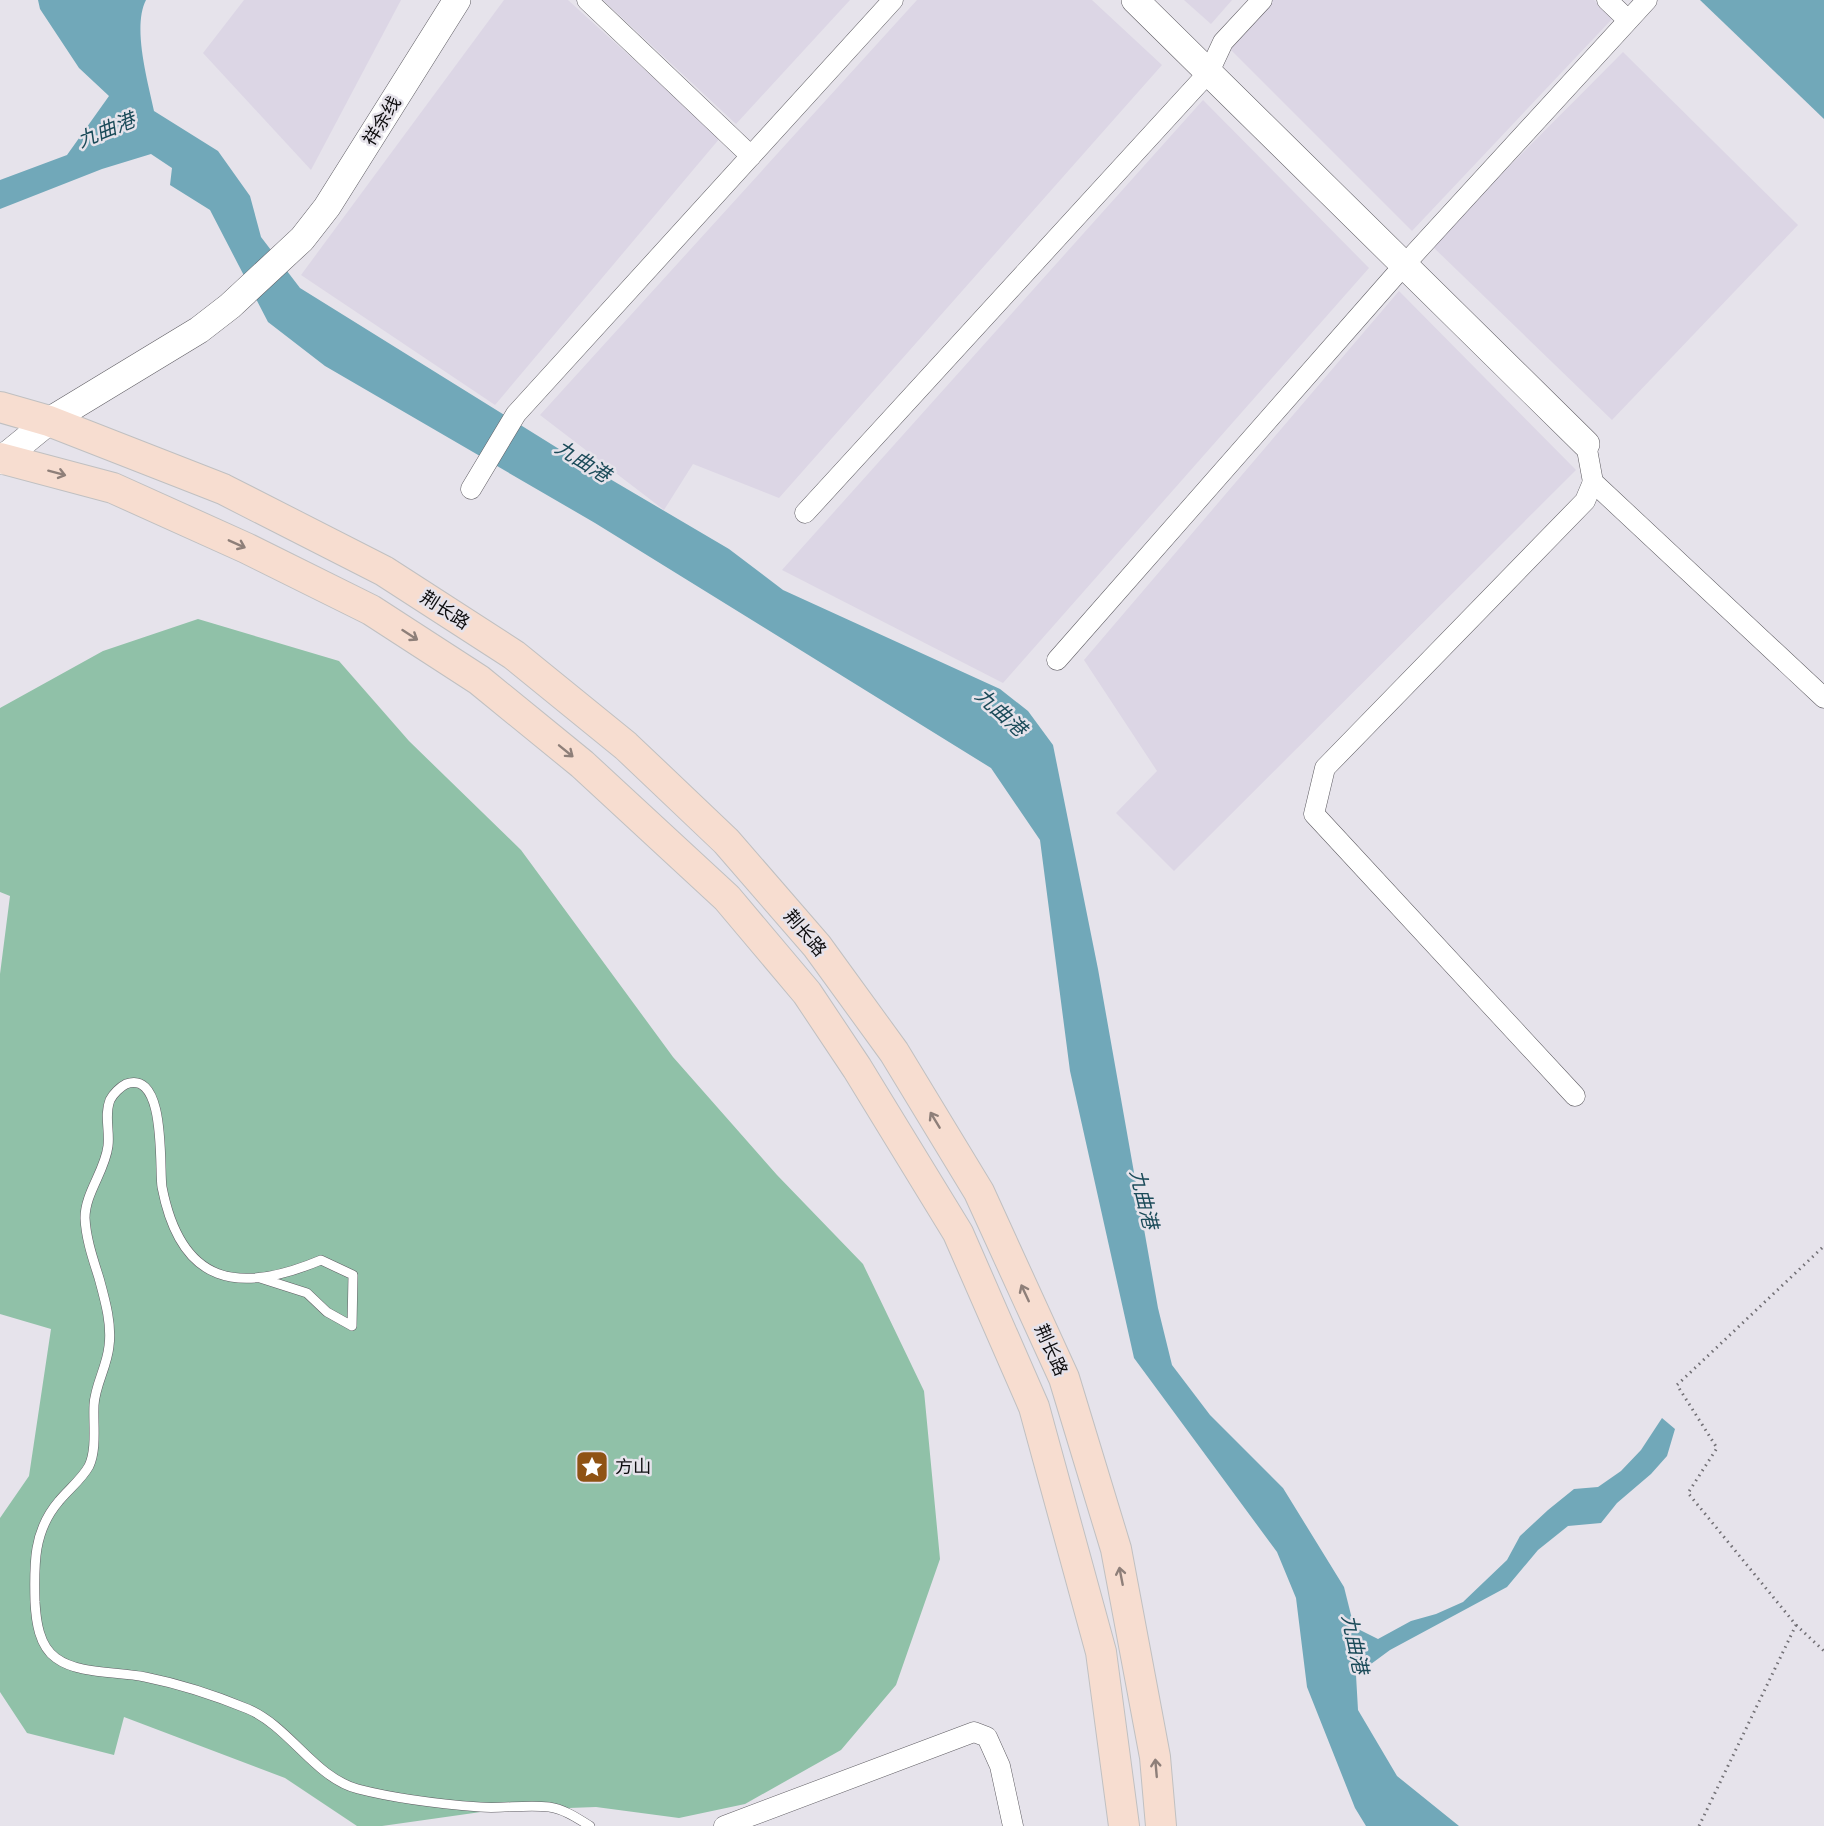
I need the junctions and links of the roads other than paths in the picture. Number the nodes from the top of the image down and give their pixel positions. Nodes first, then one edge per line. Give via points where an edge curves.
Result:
1 (457, 0) edge
2 (587, 0) edge
3 (893, 0) edge
4 (1135, 0) edge
5 (1262, 0) edge
6 (1607, 0) edge
7 (1647, 0) edge
8 (1628, 20) junction
9 (1209, 72) junction
10 (751, 156) junction
11 (1405, 264) junction
12 (0, 407) edge
13 (49, 421) junction
14 (1586, 444) joint
15 (1, 459) edge
16 (1593, 482) junction
17 (471, 489) dead end
18 (805, 513) dead end
19 (1057, 660) dead end
20 (1824, 698) edge
21 (1575, 1096) dead end
22 (260, 1278) junction
23 (590, 1826) edge
24 (724, 1826) edge
25 (1013, 1826) edge
26 (1124, 1826) edge
27 (1161, 1826) edge

1 - 13 street, 祥余线 via 333,198 302,238 230,306 198,330
2 - 10 street
3 - 10 street
4 - 9 street
5 - 9 street via 1223,42
6 - 8 street
7 - 8 street
8 - 11 street
9 - 11 street
9 - 18 street
10 - 17 street via 516,414
11 - 14 street
11 - 19 street
12 - 13 main road, 荆长路
13 - 15 street, 祥余线
27 -> 13 main road, 荆长路 via 1155,1757 1116,1549 1064,1378 979,1192 894,1052 817,946 726,842 627,746 514,655 384,571 224,489
14 - 16 street
15 -> 26 main road, 荆长路 via 113,488 246,548 371,610 479,680 582,764 727,898 807,993 958,1233 1034,1407 1101,1652
16 - 20 street
16 - 21 street via 1585,501 1325,768 1314,814
22 - 22 lane via 274,1278 321,1260 353,1275 352,1326 327,1312 307,1293
22 - 23 lane via 218,1275 199,1265 184,1247 161,1183 161,1135 155,1105 144,1087 125,1084 110,1101 106,1154 85,1214 110,1328 94,1400 92,1453 87,1469 48,1514 36,1542 37,1623 45,1647 52,1656 72,1665 172,1683 252,1711 277,1725 344,1785 474,1807 549,1807
24 - 25 street via 974,1732 987,1737 1000,1766

